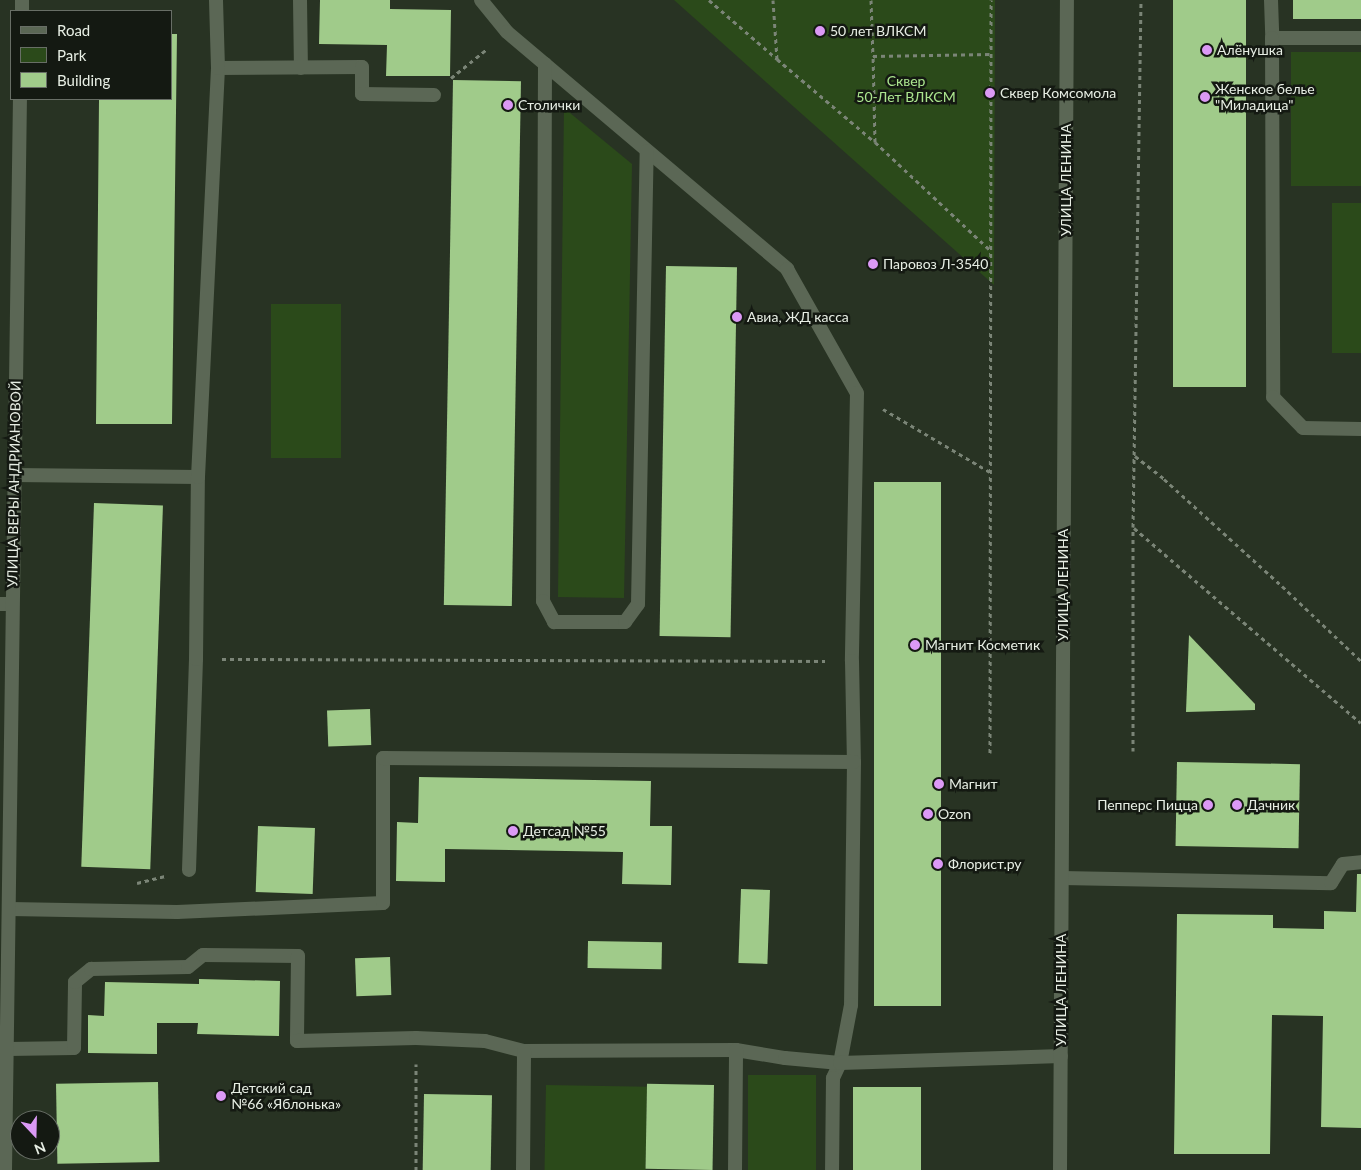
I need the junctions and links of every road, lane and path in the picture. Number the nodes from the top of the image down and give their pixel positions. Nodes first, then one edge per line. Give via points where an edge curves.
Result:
1 (216, 0) edge
2 (300, 0) edge
3 (480, 0) edge
4 (709, 0) edge
5 (773, 0) edge
6 (871, 0) edge
7 (991, 0) edge
8 (1066, 0) edge
9 (1141, 0) edge
10 (1271, 0) edge
11 (507, 32) junction
12 (1272, 38) junction
13 (1361, 38) edge
14 (991, 54) junction
15 (872, 56) junction
16 (776, 59) junction
17 (545, 64) junction
18 (218, 68) junction
19 (301, 68) junction
20 (434, 95) joint
21 (20, 100) edge
22 (875, 142) junction
23 (647, 151) junction
24 (991, 251) junction
25 (857, 393) junction
26 (1361, 430) edge
27 (1135, 456) junction
28 (991, 472) junction
29 (14, 475) junction
30 (198, 477) junction
31 (1133, 527) junction
32 (6, 604) edge
33 (196, 659) junction
34 (852, 661) junction
35 (1361, 661) edge
36 (1361, 723) edge
37 (1133, 751) dead end
38 (990, 753) dead end
39 (854, 762) junction
40 (1361, 862) edge
41 (189, 870) dead end
42 (1062, 878) junction
43 (10, 909) junction
44 (416, 1038) junction
45 (8, 1049) junction
46 (736, 1050) junction
47 (524, 1051) junction
48 (1061, 1056) junction
49 (840, 1063) junction
50 (5, 1170) edge
51 (416, 1170) edge
52 (523, 1170) edge
53 (735, 1170) edge
54 (832, 1170) edge
55 (1060, 1170) edge

1 - 18 main road
2 - 19 main road
3 - 11 main road
4 - 16 path
5 - 16 path
6 - 15 path
7 - 14 path
8 - 42 main road, УЛИЦА ЛЕНИНА
9 - 27 path
10 - 12 main road
11 - 17 main road
11 - 20 path
12 - 13 main road
12 - 26 main road via 1273,397 1303,428
14 - 15 path
14 - 24 path
15 - 22 path
16 - 22 path
17 - 23 main road
17 - 23 main road via 543,601 554,622 625,622 638,604
18 - 19 main road
18 - 30 main road
19 - 20 main road via 362,67 362,94
21 - 29 main road, УЛИЦА ВЕРЫ АНДРИАНОВОЙ
22 - 24 path
23 - 25 main road via 787,269
24 - 28 path
25 - 28 path
25 - 34 main road
27 - 31 path
27 - 35 path via 1238,546
28 - 38 path
29 - 30 main road
29 - 32 main road, УЛИЦА ВЕРЫ АНДРИАНОВОЙ
30 - 33 main road
31 - 36 path
31 - 37 path
32 - 43 main road, УЛИЦА ВЕРЫ АНДРИАНОВОЙ
33 - 34 path
33 - 41 main road
34 - 39 main road
39 - 43 main road via 384,758 383,903 177,912
39 - 49 main road via 851,1005
40 - 42 main road via 1343,864 1331,883
42 - 48 main road, УЛИЦА ЛЕНИНА
43 - 45 main road, УЛИЦА ВЕРЫ АНДРИАНОВОЙ
44 - 45 main road via 297,1042 298,956 203,955 188,967 91,969 75,982 74,1048
44 - 47 main road via 485,1041
44 - 51 path
45 - 50 main road, УЛИЦА ВЕРЫ АНДРИАНОВОЙ
46 - 47 main road
46 - 49 main road
46 - 53 main road
47 - 52 main road
48 - 49 main road
48 - 55 main road, УЛИЦА ЛЕНИНА
49 - 54 main road via 833,1078

